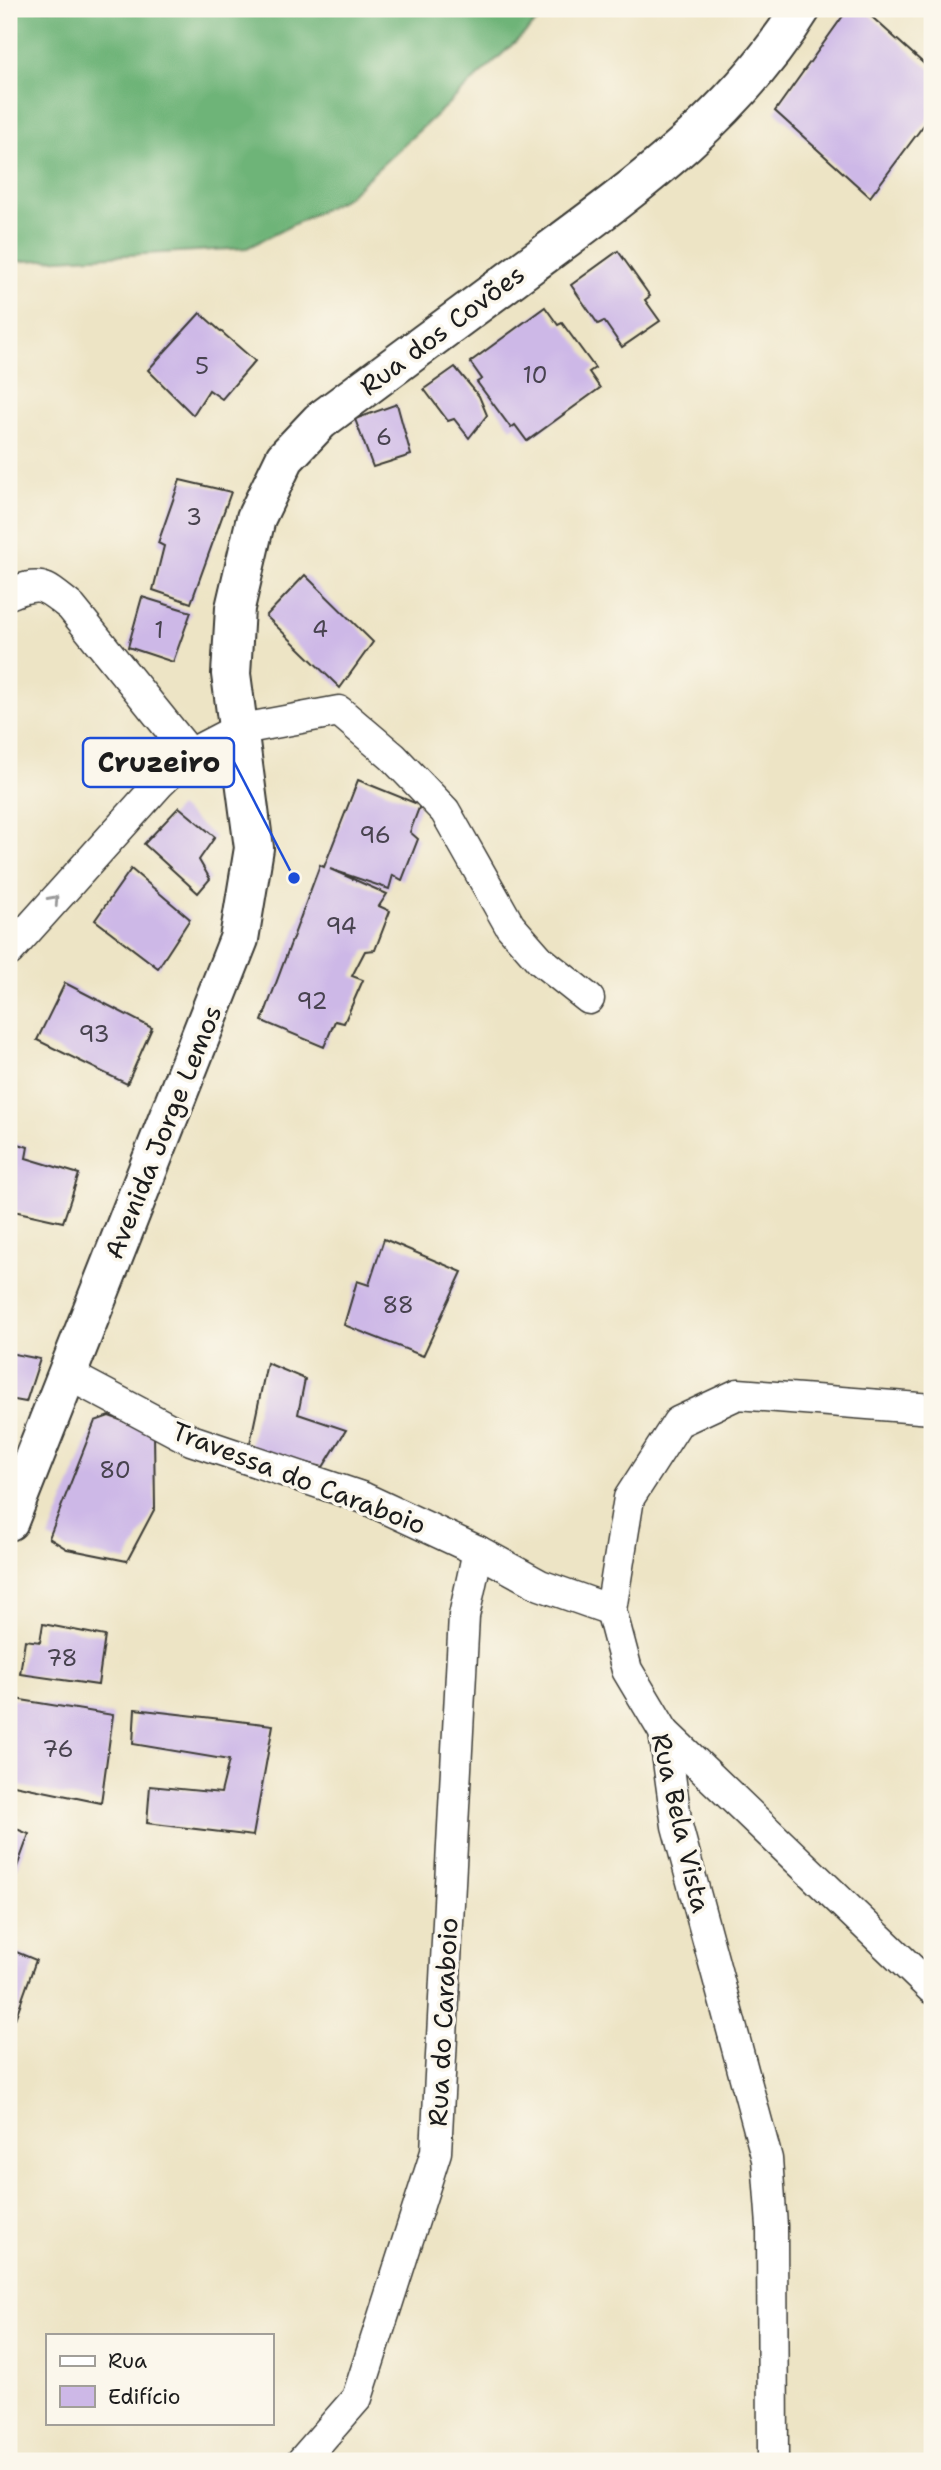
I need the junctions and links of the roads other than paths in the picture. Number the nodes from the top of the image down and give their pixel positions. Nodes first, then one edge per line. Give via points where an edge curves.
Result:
1 (801, 9) edge
2 (9, 594) edge
3 (236, 730) junction
4 (190, 754) junction
5 (9, 951) edge
6 (589, 999) dead end
7 (67, 1374) junction
8 (932, 1409) edge
9 (9, 1521) edge
10 (478, 1551) junction
11 (611, 1610) junction
12 (664, 1732) junction
13 (932, 1989) edge
14 (302, 2461) edge
15 (773, 2461) edge

1 - 3 street, Rua dos Covões via 743,87 688,142 624,196 320,421 285,458 256,518 235,608 231,674
2 - 4 street via 30,585 50,589 71,607
3 - 4 street
3 - 6 street via 339,712 393,757 445,811 510,926 540,960
3 - 7 street, Avenida Jorge Lemos via 254,848 239,939
5 -> 4 street
7 - 9 street, Avenida Jorge Lemos
7 - 10 street, Travessa do Caraboio via 191,1440 364,1498
8 - 11 street, Rua Bela Vista via 738,1395 678,1422 629,1498
10 - 11 street, Travessa do Caraboio via 541,1585
10 - 14 street, Rua do Caraboio via 464,1616 436,2152 357,2398
11 - 12 street, Rua Bela Vista via 627,1670
12 - 13 street
12 - 15 street, Rua Bela Vista via 677,1826 767,2159 772,2226

